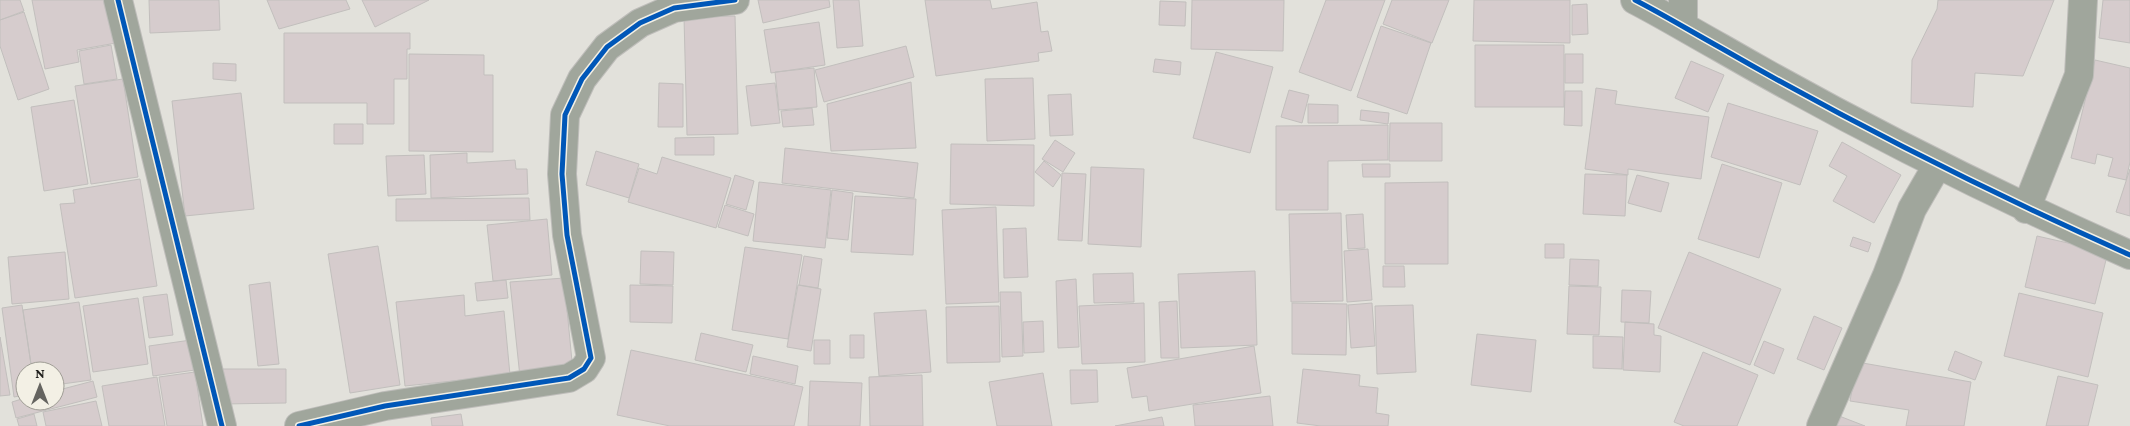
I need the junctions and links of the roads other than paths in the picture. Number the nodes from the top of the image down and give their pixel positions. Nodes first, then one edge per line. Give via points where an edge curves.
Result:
1 (118, 0) edge
2 (735, 0) edge
3 (1635, 0) edge
4 (2083, 0) edge
5 (1683, 13) edge
6 (1938, 164) junction
7 (2026, 209) junction
8 (2130, 255) edge
9 (222, 426) edge
10 (299, 426) edge
11 (1821, 426) edge

1 - 9 street
2 - 10 street via 674,8 640,23 607,47 582,80 565,115 562,174 567,234 591,358 584,369 568,378 385,406
3 - 5 street
4 - 7 street via 2079,75
5 - 6 street via 1720,48
6 - 7 street
6 - 11 street via 1912,209
7 - 8 street

